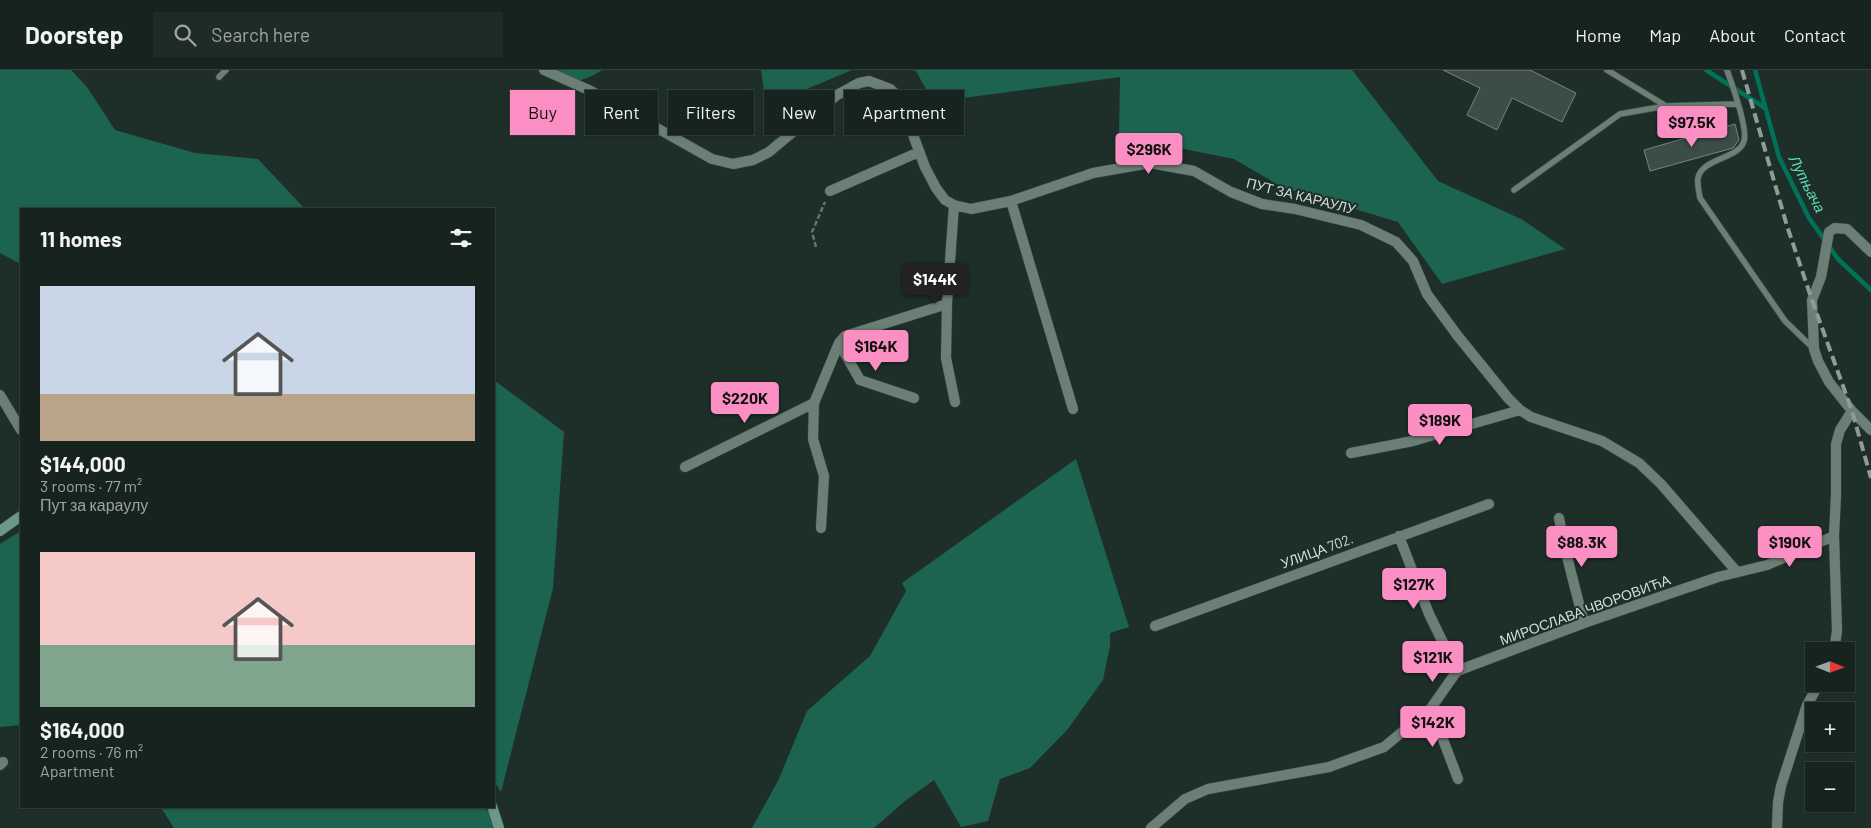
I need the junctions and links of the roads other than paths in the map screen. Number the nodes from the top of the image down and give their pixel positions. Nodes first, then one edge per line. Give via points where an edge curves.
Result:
1 (226, 70) edge
2 (544, 70) edge
3 (1607, 70) edge
4 (1728, 72) edge
5 (219, 77) dead end
6 (1736, 101) junction
7 (1666, 106) junction
8 (919, 152) junction
9 (1514, 190) dead end
10 (830, 191) road end
11 (1011, 201) junction
12 (954, 206) junction
13 (1871, 252) edge
14 (947, 304) junction
15 (839, 342) junction
16 (1814, 349) junction
17 (0, 395) edge
18 (914, 398) dead end
19 (955, 402) dead end
20 (814, 403) junction
21 (1073, 409) dead end
22 (1520, 410) junction
23 (1852, 411) junction
24 (20, 428) edge
25 (1871, 430) edge
26 (1352, 453) dead end
27 (685, 467) dead end
28 (1489, 504) dead end
29 (20, 517) edge
30 (1559, 518) dead end
31 (820, 528) dead end
32 (0, 531) edge
33 (1399, 536) junction
34 (1834, 536) junction
35 (1737, 572) junction
36 (1584, 623) junction
37 (1155, 626) dead end
38 (1835, 642) edge
39 (1457, 671) junction
40 (1815, 692) edge
41 (1431, 708) junction
42 (1458, 779) dead end
43 (493, 808) edge
44 (499, 828) edge
45 (1151, 828) edge
46 (1777, 828) edge

1 - 5 lane
2 - 8 street via 591,91 712,159 732,164 753,160 769,152 837,95 870,81 896,94
3 - 7 lane
4 - 6 lane
6 - 7 lane
6 - 16 lane via 1744,126 1744,142 1700,173 1697,179 1700,198 1785,321
7 - 9 lane via 1620,114
8 - 10 street
8 - 12 street via 936,188
11 - 12 street, ПУТ ЗА КАРАУЛУ via 971,209
11 - 21 street
11 - 22 street, ПУТ ЗА КАРАУЛУ via 1093,173 1150,163 1194,171 1231,192 1262,204 1361,225 1396,242 1413,261 1427,294 1457,336
12 - 14 street
13 - 16 street via 1848,229 1835,228 1829,232 1821,277 1812,300
14 - 15 street via 845,336
14 - 19 street via 946,358
15 - 18 street via 860,380
15 - 20 street
16 - 23 street via 1829,382
17 - 24 street
20 - 27 street
20 - 31 street via 813,438 824,476
22 - 26 street via 1413,441
22 - 35 street, ПУТ ЗА КАРАУЛУ via 1531,417 1602,441 1639,463
23 - 25 street
23 - 34 street via 1837,437
28 - 33 street, УЛИЦА 702.
29 - 32 main road
30 - 36 street
33 - 37 street, УЛИЦА 702.
33 - 39 street via 1428,614
34 - 35 street, МИРОСЛАВА ЧВОРОВИЋА via 1767,565
34 - 38 street
35 - 36 street, МИРОСЛАВА ЧВОРОВИЋА
36 - 39 street, МИРОСЛАВА ЧВОРОВИЋА
39 - 41 street
40 - 46 street via 1804,714 1781,786
41 - 42 street
41 - 45 street via 1384,747 1329,767 1208,789 1185,799
43 - 44 main road

